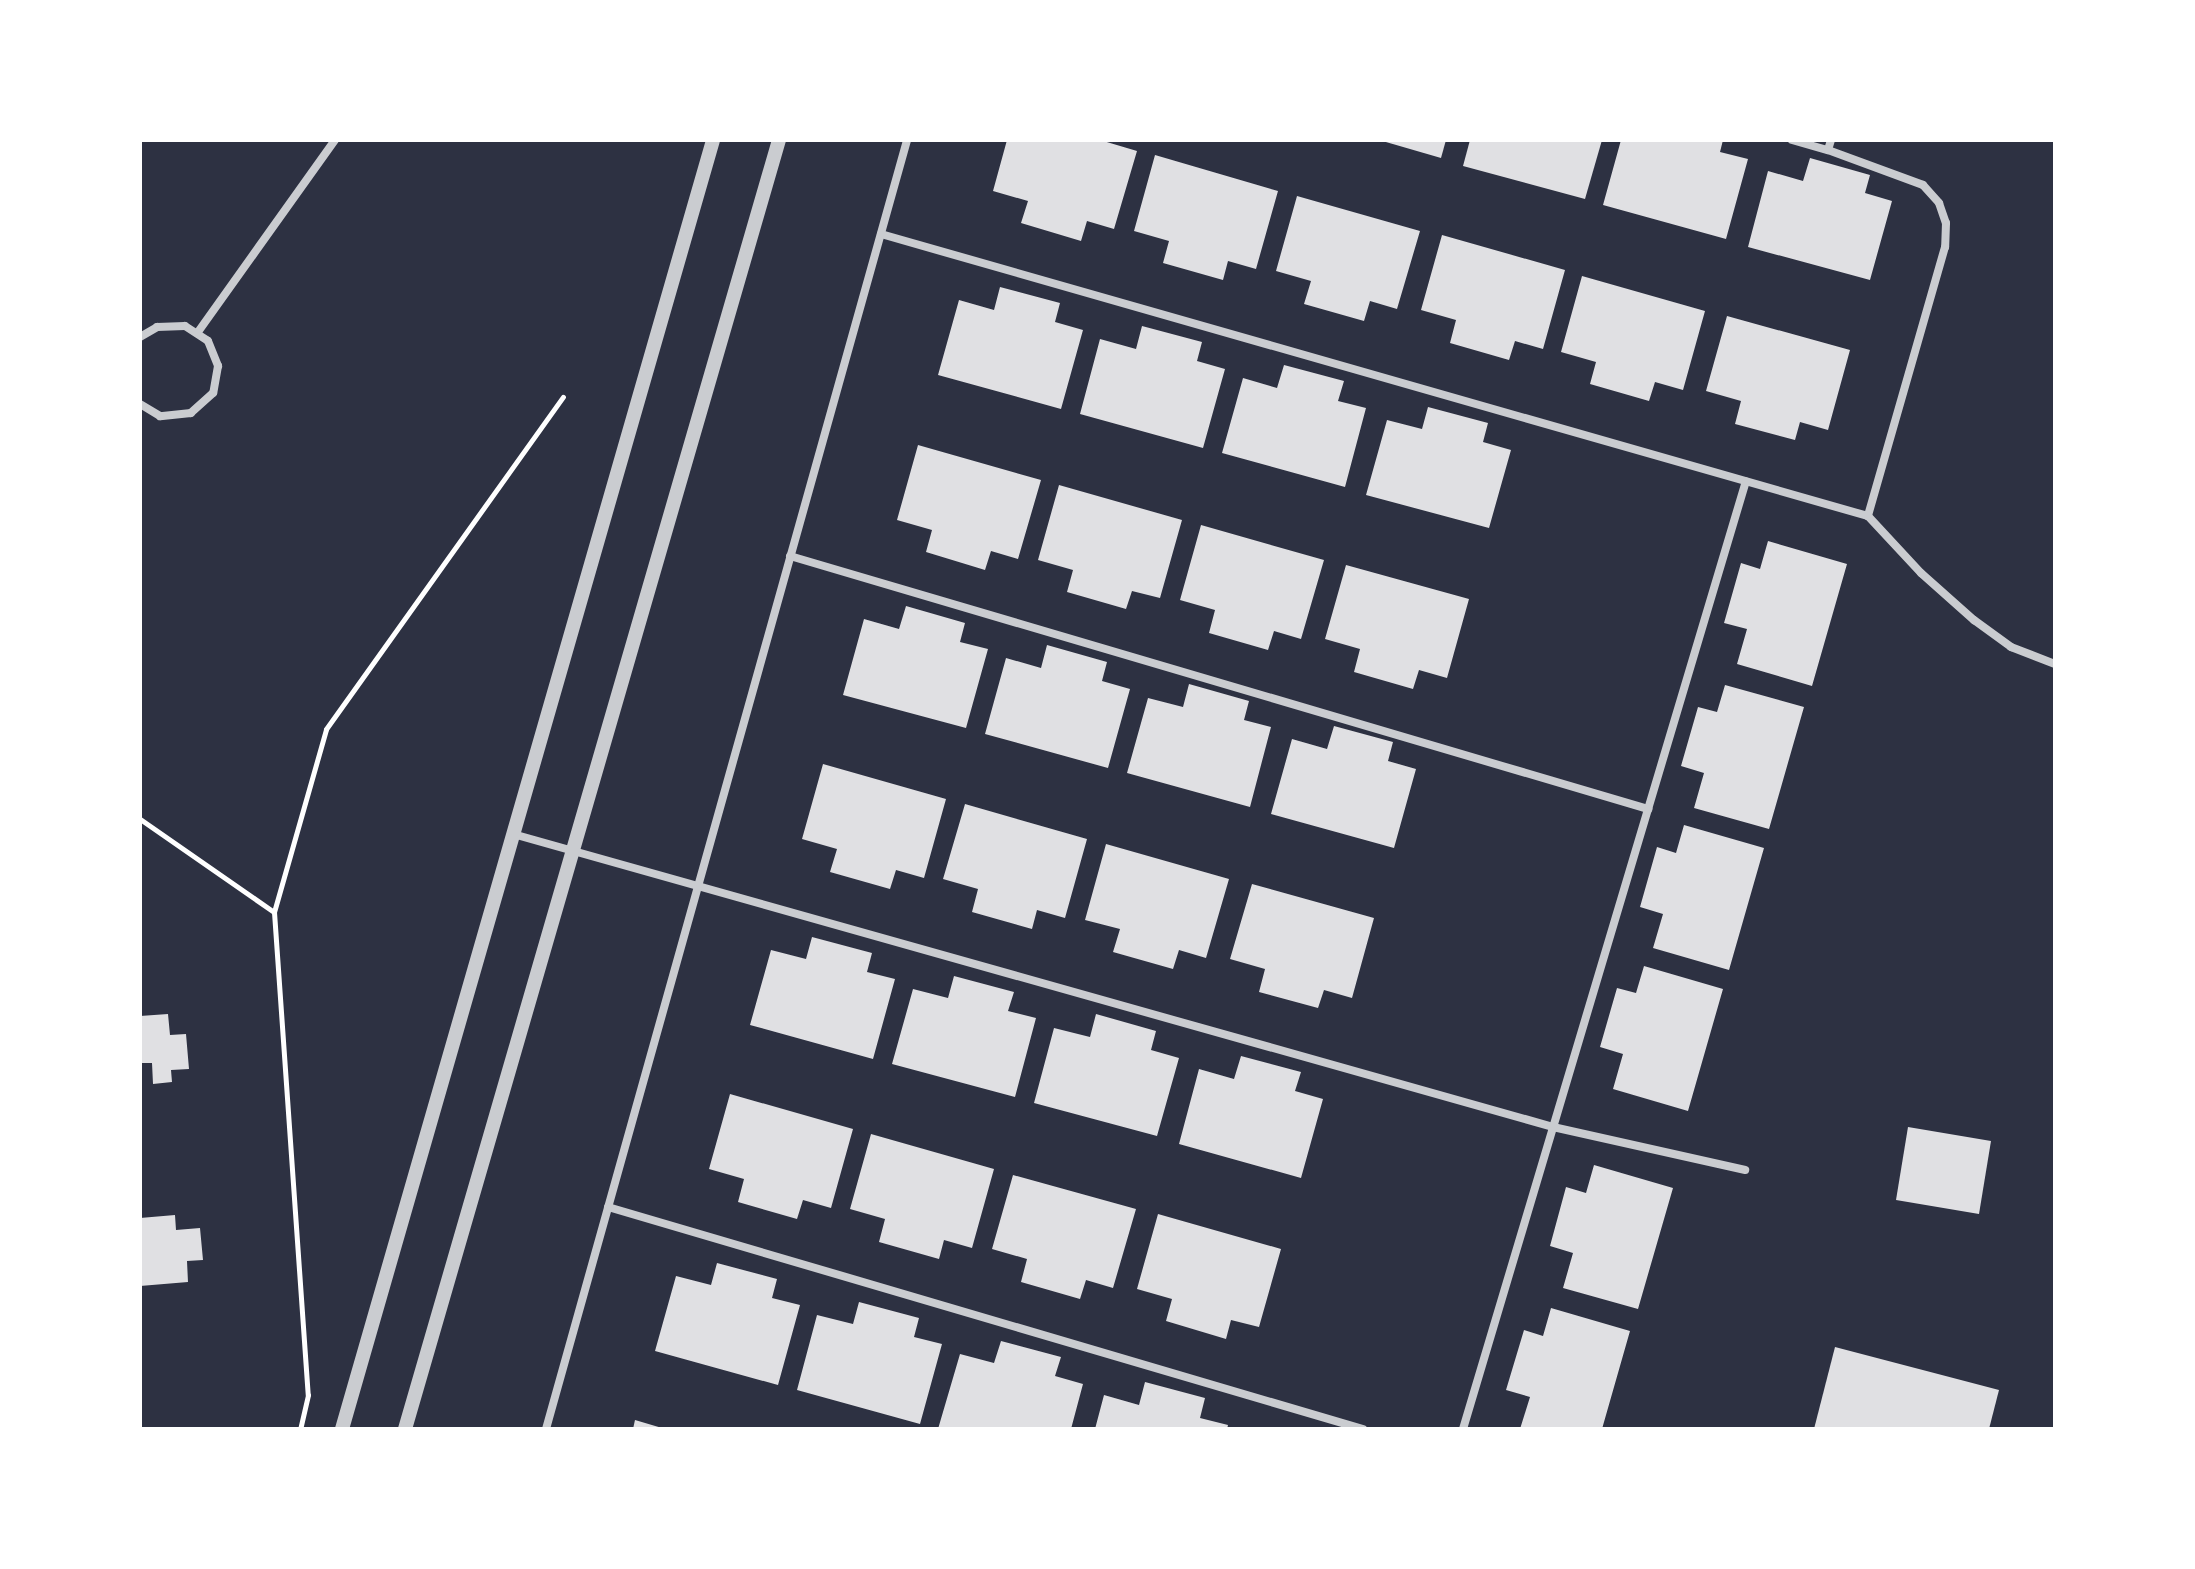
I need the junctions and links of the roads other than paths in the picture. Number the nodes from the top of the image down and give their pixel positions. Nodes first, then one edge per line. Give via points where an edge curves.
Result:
1 (335, 140) edge
2 (713, 140) edge
3 (779, 140) edge
4 (907, 140) edge
5 (1792, 140) edge
6 (1831, 140) edge
7 (1828, 150) junction
8 (881, 234) junction
9 (198, 332) junction
10 (140, 337) edge
11 (140, 404) edge
12 (1746, 481) junction
13 (1868, 516) junction
14 (790, 556) junction
15 (2055, 664) edge
16 (1648, 809) junction
17 (513, 834) junction
18 (573, 850) junction
19 (698, 886) junction
20 (1553, 1127) junction
21 (1745, 1170) dead end
22 (608, 1207) junction
23 (342, 1429) edge
24 (405, 1429) edge
25 (546, 1429) edge
26 (1363, 1429) edge
27 (1463, 1429) edge

1 - 9 street
2 - 17 street
3 - 18 street
4 - 8 street
5 - 7 street
6 - 7 street
7 - 13 street via 1923,185 1939,203 1946,223 1945,247
8 - 12 street
8 - 14 street
9 - 10 street via 171,324
9 - 11 street via 215,353 218,366 213,393 204,405 176,417 160,416
12 - 13 street
12 - 16 street
13 - 15 street via 1974,620 2011,647
14 - 16 street
14 - 19 street
16 - 20 street
17 - 18 street
17 - 23 street
18 - 19 street
18 - 24 street
19 - 20 street
19 - 22 street
20 - 21 street
20 - 27 street
22 - 25 street
22 - 26 street

